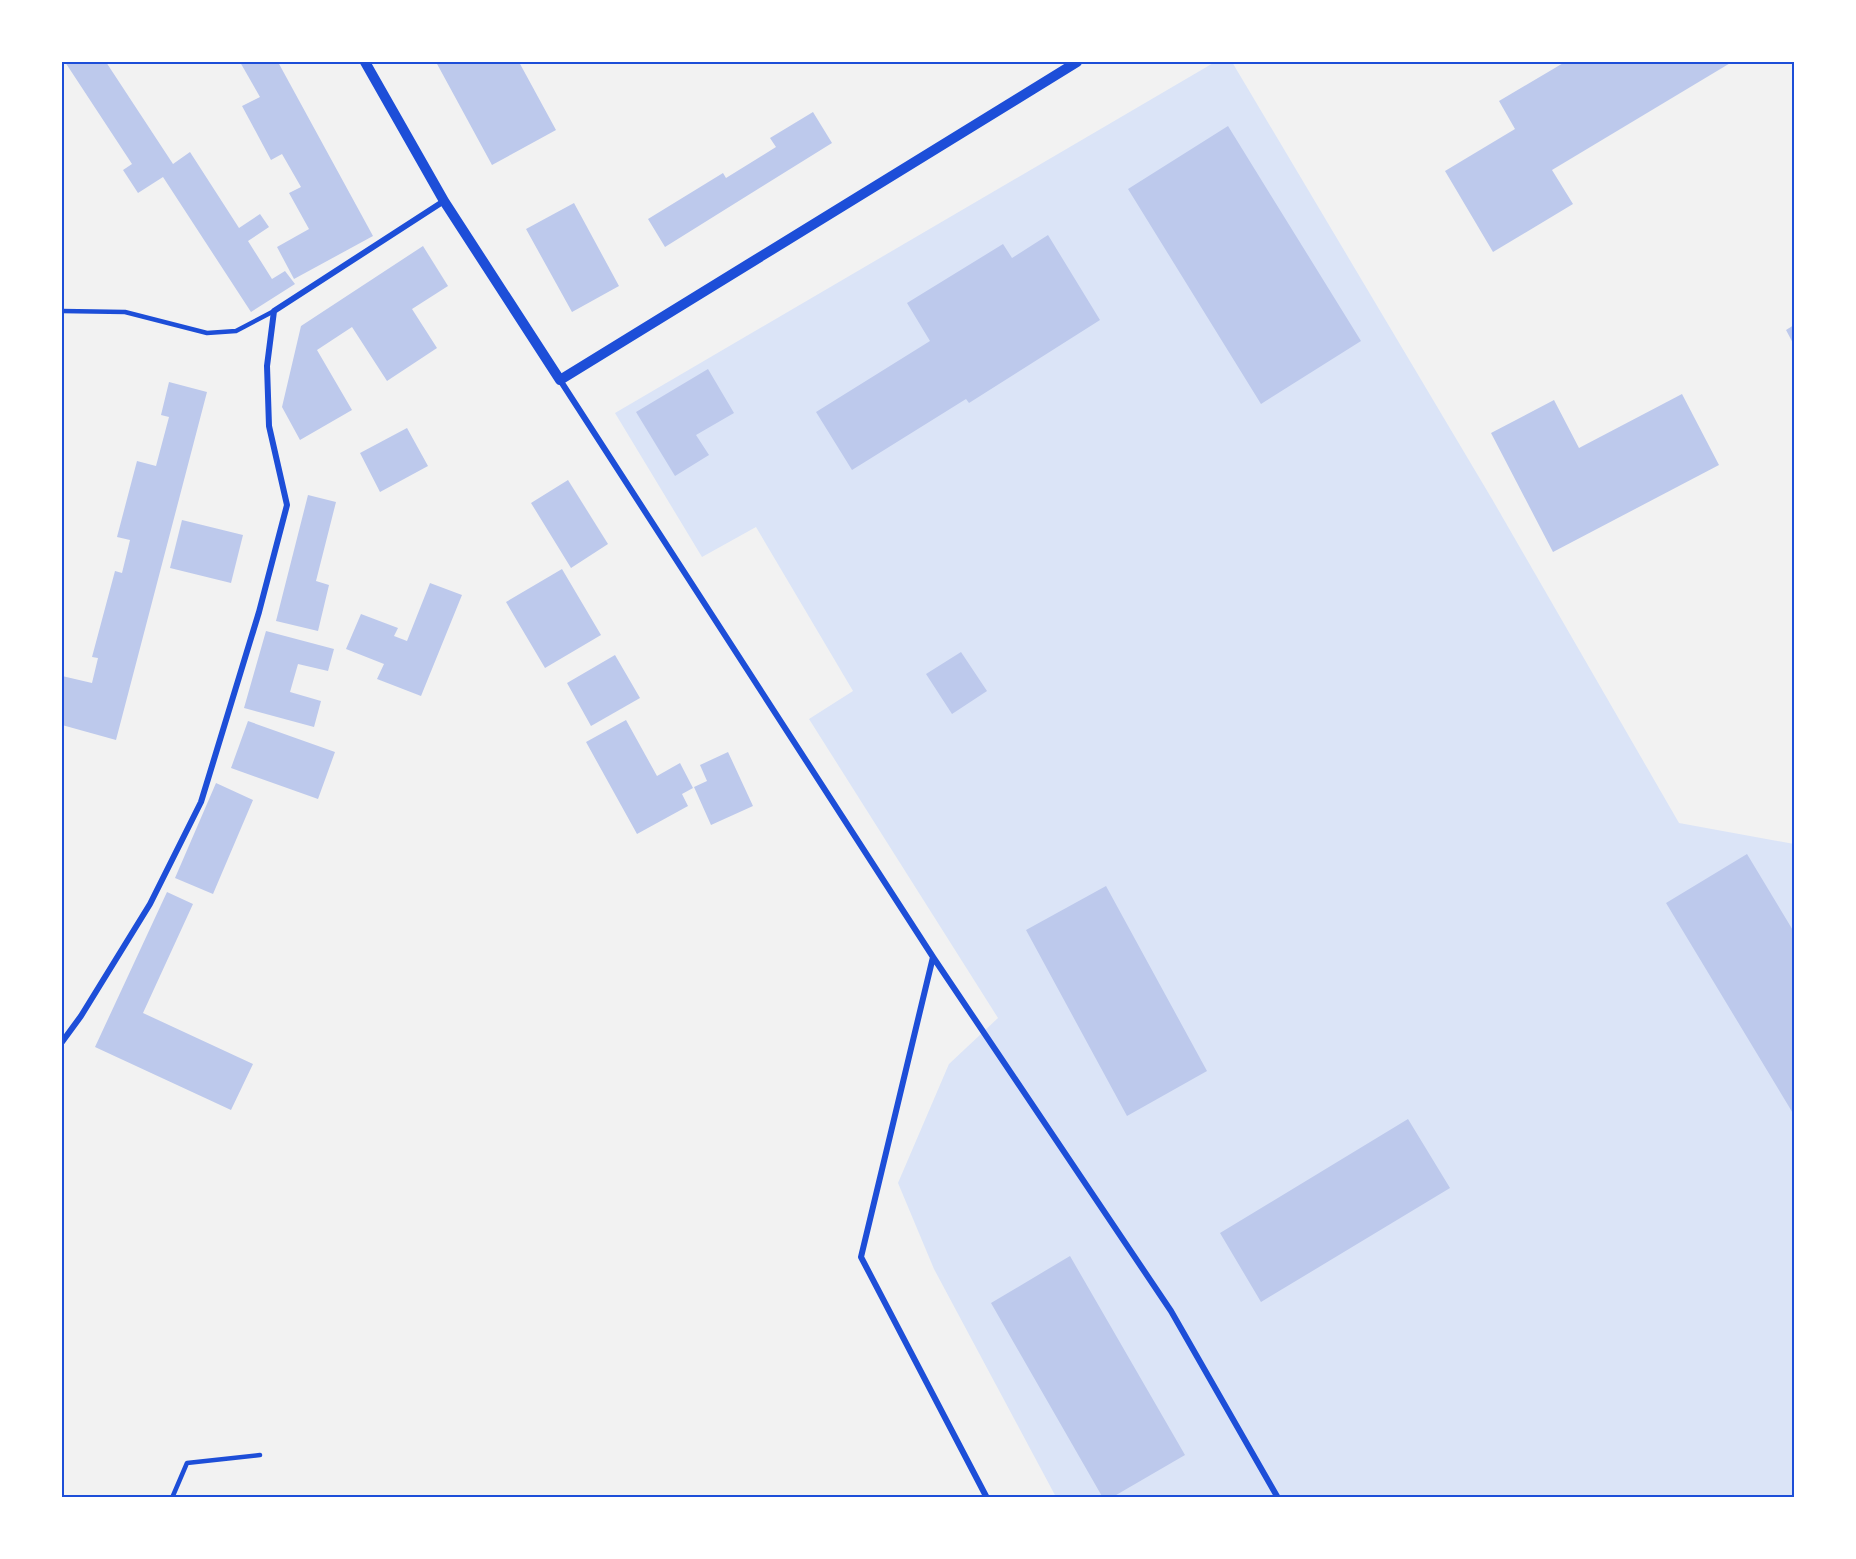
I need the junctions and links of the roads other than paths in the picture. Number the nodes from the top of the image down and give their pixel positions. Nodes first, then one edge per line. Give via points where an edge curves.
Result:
1 (365, 62) edge
2 (1077, 62) edge
3 (444, 201) junction
4 (62, 310) edge
5 (274, 311) junction
6 (560, 380) junction
7 (933, 957) junction
8 (62, 1042) edge
9 (260, 1455) dead end
10 (172, 1497) edge
11 (987, 1497) edge
12 (1278, 1497) edge

1 - 3 street
2 - 6 street
3 - 5 street
3 - 6 street
4 - 5 lane via 125,312 207,333 236,331
5 - 8 street via 267,366 269,426 287,505 256,623 201,802 150,903
6 - 7 street
7 - 11 street via 861,1257
7 - 12 street via 1171,1311
9 - 10 lane via 187,1463

